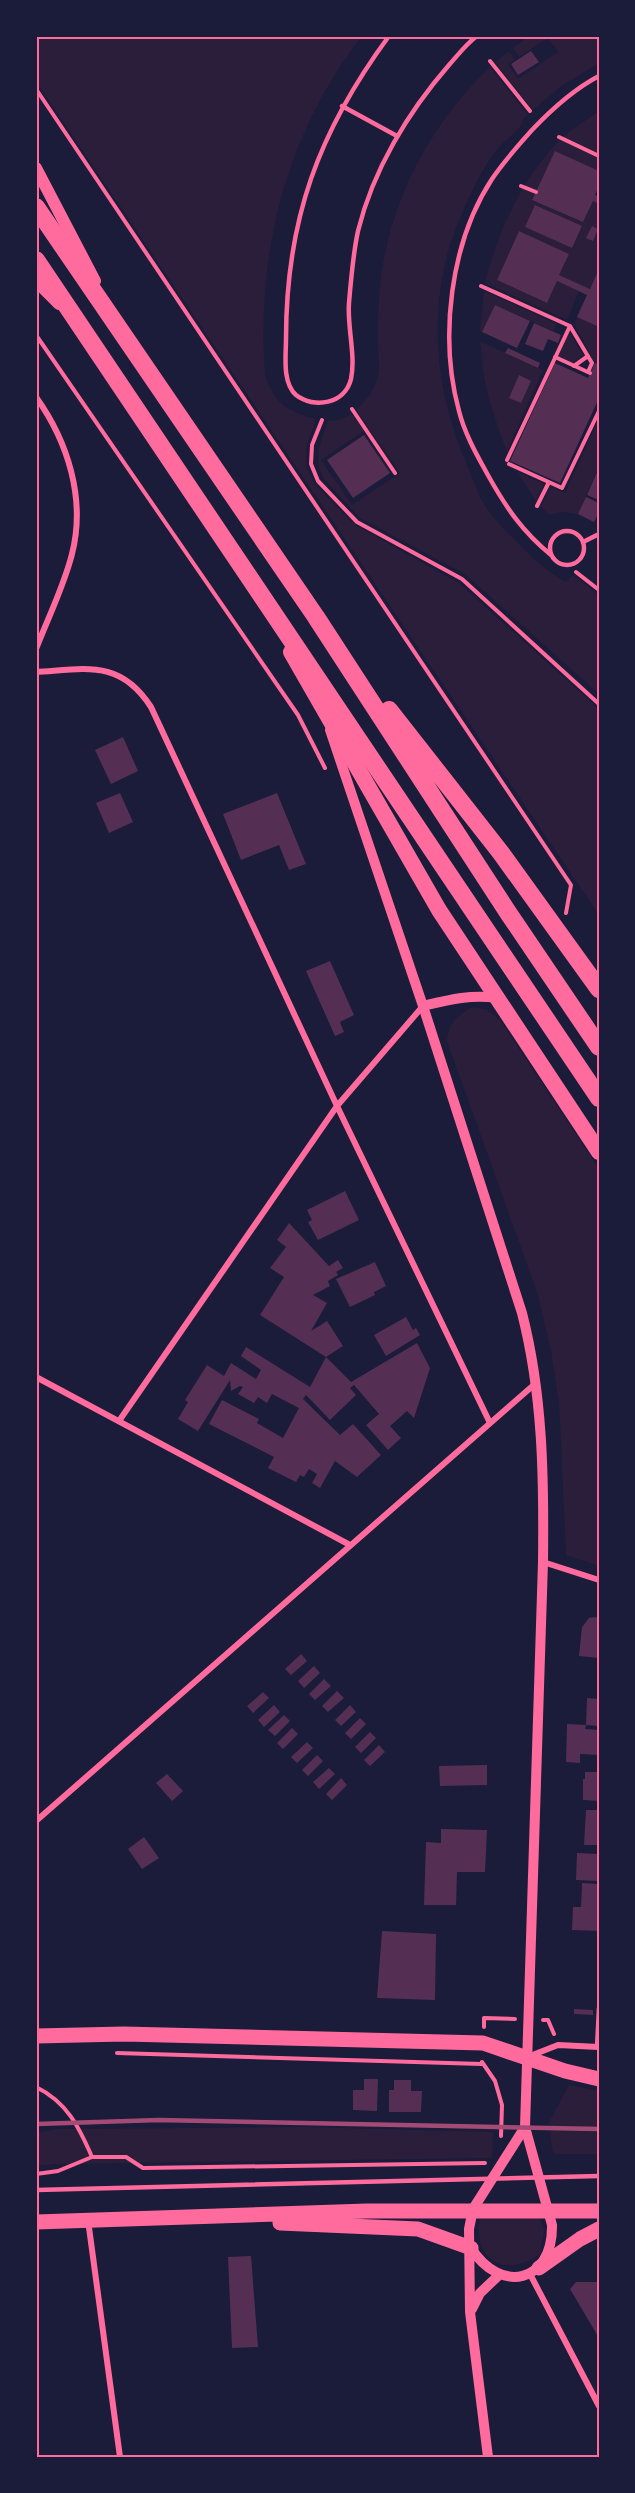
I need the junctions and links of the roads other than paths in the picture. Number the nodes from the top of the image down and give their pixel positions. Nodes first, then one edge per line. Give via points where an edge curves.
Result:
1 (389, 36) edge
2 (477, 36) edge
3 (599, 76) edge
4 (342, 106) junction
5 (397, 136) junction
6 (36, 168) edge
7 (36, 207) edge
8 (36, 260) edge
9 (36, 282) edge
10 (79, 325) junction
11 (118, 325) junction
12 (36, 397) edge
13 (599, 534) edge
14 (583, 542) junction
15 (551, 555) junction
16 (256, 588) junction
17 (316, 617) junction
18 (36, 649) edge
19 (36, 672) edge
20 (323, 710) junction
21 (599, 989) edge
22 (497, 998) junction
23 (423, 1006) junction
24 (599, 1047) edge
25 (599, 1098) edge
26 (337, 1106) junction
27 (599, 1152) edge
28 (36, 1377) edge
29 (537, 1383) junction
30 (119, 1421) junction
31 (490, 1424) junction
32 (350, 1545) junction
33 (543, 1562) junction
34 (599, 1580) edge
35 (36, 1821) edge
36 (599, 2008) edge
37 (36, 2036) edge
38 (598, 2047) edge
39 (527, 2058) junction
40 (599, 2079) edge
41 (525, 2127) junction
42 (599, 2176) edge
43 (538, 2177) junction
44 (493, 2178) junction
45 (36, 2190) edge
46 (473, 2210) junction
47 (547, 2210) junction
48 (599, 2211) edge
49 (142, 2218) junction
50 (88, 2220) junction
51 (36, 2222) edge
52 (599, 2229) edge
53 (471, 2248) junction
54 (535, 2271) junction
55 (500, 2274) junction
56 (470, 2312) junction
57 (599, 2406) edge
58 (120, 2457) edge
59 (488, 2457) edge

1 - 4 lane
2 - 5 lane via 425,92
3 - 15 lane via 541,121 491,181 460,255 451,296 450,365 459,412 496,490 529,537
4 - 5 lane
4 - 5 lane via 317,158 292,255 286,367 293,392 305,402 332,401 342,395 351,381 348,311 358,230
6 - 11 main road
7 - 11 highway
8 - 10 highway
9 - 10 main road
10 - 16 highway
11 - 17 highway
12 - 18 street via 60,435 77,511 72,553
13 - 14 lane
14 - 15 lane via 583,555 573,564 560,564
14 - 15 lane via 574,532 561,532 551,542
16 - 20 highway
16 - 25 highway
17 - 21 highway via 501,853
17 - 24 highway
19 - 26 street via 103,669 126,679 145,698
20 - 22 highway via 439,910
20 - 23 street
22 - 23 street via 463,996
22 - 27 highway
23 - 26 street
23 - 29 street via 522,1313
26 - 30 street
26 - 31 street
28 - 30 street
29 - 31 street
29 - 33 street via 544,1501
30 - 32 street
31 - 32 street
32 - 35 street
33 - 34 street
33 - 39 street
36 - 38 lane
37 - 39 main road via 124,2034 483,2043
38 - 39 street via 558,2045
39 - 40 main road
39 - 41 street
41 - 43 street
41 - 44 street
42 - 43 lane
43 - 44 lane
43 - 47 street
44 - 45 lane
44 - 46 street
46 - 47 main road
46 - 49 main road
46 - 53 street
47 - 48 main road
47 - 54 street via 552,2241 548,2255
49 - 50 main road
49 - 53 main road via 398,2227 418,2229
50 - 51 main road
50 - 58 street
52 - 54 main road
53 - 55 street via 483,2264
53 - 56 street
54 - 55 street via 515,2276
54 - 57 street
55 - 56 street via 480,2294
56 - 59 street

